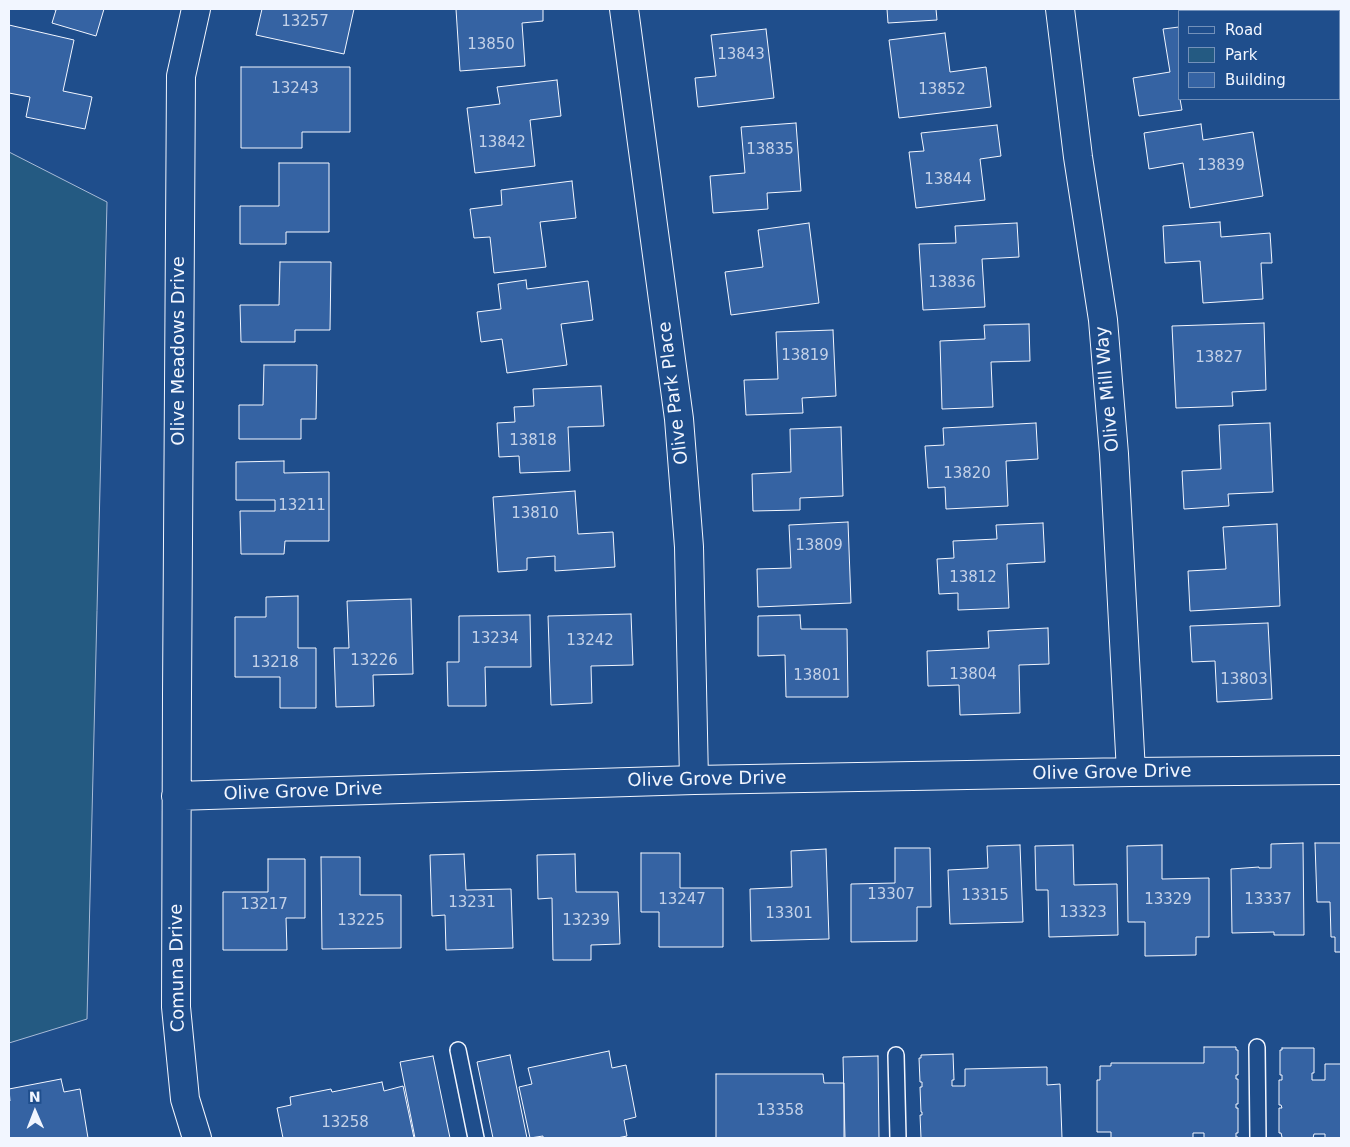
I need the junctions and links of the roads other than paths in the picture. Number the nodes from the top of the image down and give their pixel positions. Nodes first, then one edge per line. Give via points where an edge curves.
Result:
1 (196, 9) edge
2 (624, 9) edge
3 (1060, 9) edge
4 (1341, 770) edge
5 (1131, 772) junction
6 (694, 780) junction
7 (176, 796) junction
8 (1257, 1047) dead end
9 (458, 1050) dead end
10 (896, 1055) dead end
11 (197, 1138) edge
12 (476, 1138) edge
13 (898, 1138) edge
14 (1258, 1138) edge

1 - 7 street, Olive Meadows Drive via 181,76
2 - 6 street, Olive Park Place via 679,419 688,547
3 - 5 street, Olive Mill Way via 1102,320 1114,454
4 - 5 street, Olive Grove Drive
5 - 6 street, Olive Grove Drive
6 - 7 street, Olive Grove Drive
7 - 11 street, Comuna Drive via 176,1007 185,1098
8 - 14 lane
9 - 12 lane
10 - 13 lane

